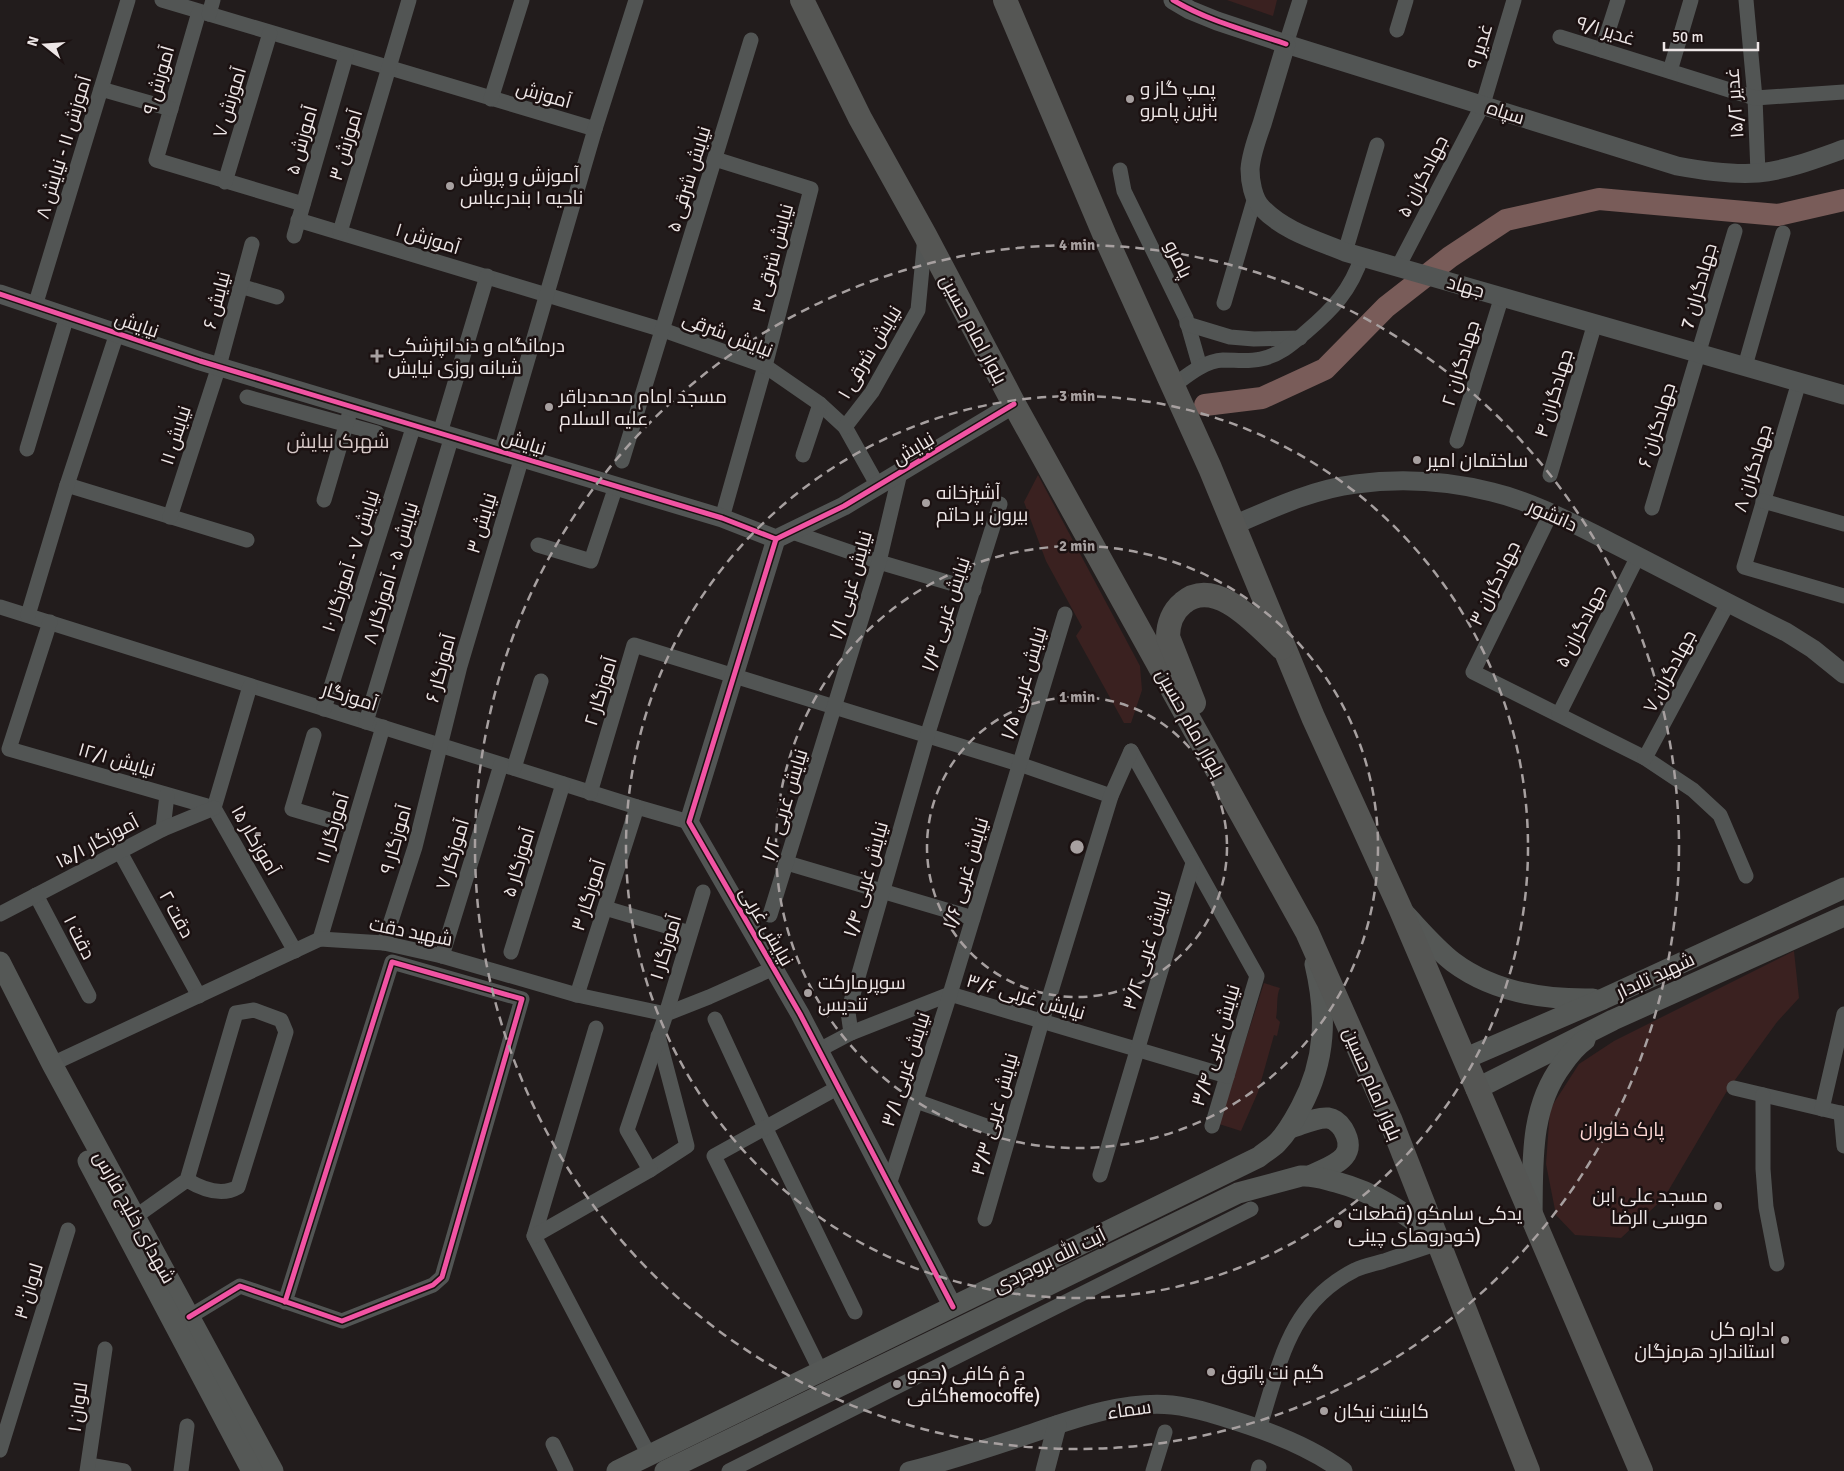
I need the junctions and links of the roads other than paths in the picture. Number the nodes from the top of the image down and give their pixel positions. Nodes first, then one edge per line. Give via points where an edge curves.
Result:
1 (128, 0) edge
2 (162, 0) edge
3 (409, 0) edge
4 (522, 0) edge
5 (636, 0) edge
6 (802, 0) edge
7 (1005, 0) edge
8 (1173, 0) edge
9 (1300, 0) edge
10 (1406, 0) edge
11 (1514, 0) edge
12 (1618, 0) edge
13 (1691, 0) edge
14 (1746, 0) edge
15 (207, 9) edge
16 (1397, 30) dead end
17 (270, 33) junction
18 (1560, 37) dead end
19 (751, 40) dead end
20 (1286, 44) junction
21 (1602, 50) junction
22 (346, 56) junction
23 (389, 69) junction
24 (1670, 71) junction
25 (101, 89) junction
26 (1844, 92) edge
27 (1755, 98) junction
28 (491, 99) junction
29 (1482, 104) junction
30 (171, 109) junction
31 (595, 129) junction
32 (1377, 145) dead end
33 (1844, 148) edge
34 (715, 159) junction
35 (1120, 170) dead end
36 (1758, 173) junction
37 (225, 182) junction
38 (1255, 197) junction
39 (303, 204) junction
40 (298, 220) junction
41 (1735, 231) dead end
42 (340, 232) junction
43 (1783, 233) dead end
44 (925, 235) junction
45 (294, 236) dead end
46 (252, 244) dead end
47 (1354, 254) junction
48 (1403, 269) junction
49 (487, 276) junction
50 (240, 286) junction
51 (0, 294) edge
52 (547, 294) junction
53 (1502, 296) junction
54 (277, 297) dead end
55 (1224, 303) dead end
56 (35, 306) junction
57 (67, 316) junction
58 (1595, 323) junction
59 (1187, 324) junction
60 (663, 330) junction
61 (117, 333) junction
62 (1300, 338) junction
63 (1699, 353) junction
64 (218, 366) junction
65 (765, 366) junction
66 (1745, 366) junction
67 (1200, 367) junction
68 (1799, 382) junction
69 (1173, 386) junction
70 (1844, 395) edge
71 (247, 397) dead end
72 (820, 404) junction
73 (1014, 404) junction
74 (352, 406) junction
75 (346, 424) junction
76 (414, 425) junction
77 (845, 428) junction
78 (377, 433) dead end
79 (446, 434) junction
80 (1457, 441) dead end
81 (27, 449) dead end
82 (501, 451) junction
83 (803, 455) dead end
84 (522, 457) junction
85 (622, 461) dead end
86 (900, 472) junction
87 (1550, 475) dead end
88 (67, 485) junction
89 (616, 486) junction
90 (878, 486) junction
91 (324, 500) dead end
92 (1763, 501) junction
93 (1000, 504) dead end
94 (1652, 508) dead end
95 (1551, 513) junction
96 (170, 517) junction
97 (722, 518) junction
98 (1844, 524) edge
99 (1234, 525) junction
100 (784, 536) junction
101 (247, 540) dead end
102 (538, 545) dead end
103 (1638, 556) junction
104 (879, 562) junction
105 (974, 590) junction
106 (1844, 596) edge
107 (479, 601) joint
108 (1728, 603) junction
109 (0, 608) edge
110 (1065, 614) dead end
111 (28, 616) junction
112 (50, 622) junction
113 (1286, 650) junction
114 (1844, 674) edge
115 (735, 676) junction
116 (541, 681) dead end
117 (250, 686) junction
118 (835, 708) junction
119 (324, 709) junction
120 (1558, 714) junction
121 (366, 722) junction
122 (383, 727) junction
123 (314, 735) dead end
124 (927, 736) junction
125 (440, 745) junction
126 (1645, 758) junction
127 (1019, 764) junction
128 (507, 766) junction
129 (563, 784) junction
130 (590, 792) junction
131 (167, 795) junction
132 (1111, 796) junction
133 (637, 807) junction
134 (214, 808) junction
135 (689, 822) junction
136 (1246, 824) junction
137 (353, 827) junction
138 (163, 829) junction
139 (120, 852) junction
140 (787, 863) junction
141 (1193, 863) junction
142 (1746, 876) dead end
143 (1844, 888) edge
144 (702, 892) dead end
145 (883, 892) junction
146 (36, 895) junction
147 (605, 908) junction
148 (1400, 908) junction
149 (0, 914) edge
150 (770, 915) dead end
151 (1844, 916) edge
152 (973, 918) junction
153 (1765, 924) junction
154 (1307, 932) junction
155 (690, 933) junction
156 (320, 939) junction
157 (384, 943) junction
158 (1776, 945) junction
159 (296, 951) junction
160 (511, 952) dead end
161 (442, 956) junction
162 (0, 962) edge
163 (774, 968) junction
164 (950, 994) junction
165 (0, 995) edge
166 (577, 995) junction
167 (89, 996) dead end
168 (199, 996) junction
169 (1603, 999) junction
170 (666, 1014) junction
171 (1844, 1014) edge
172 (715, 1019) dead end
173 (1613, 1020) junction
174 (1042, 1021) junction
175 (596, 1028) dead end
176 (851, 1033) junction
177 (658, 1036) junction
178 (1503, 1041) junction
179 (1138, 1049) junction
180 (819, 1050) junction
181 (1464, 1059) junction
182 (52, 1064) junction
183 (1517, 1068) junction
184 (1227, 1076) junction
185 (839, 1087) junction
186 (1734, 1088) dead end
187 (1476, 1089) junction
188 (1763, 1095) junction
189 (916, 1102) junction
190 (1822, 1109) junction
191 (1843, 1113) edge
192 (1212, 1126) dead end
193 (765, 1127) junction
194 (1290, 1128) junction
195 (1009, 1134) junction
196 (1844, 1146) edge
197 (650, 1170) junction
198 (1100, 1175) dead end
199 (1312, 1175) junction
200 (187, 1180) junction
201 (108, 1183) junction
202 (889, 1184) junction
203 (1252, 1209) dead end
204 (135, 1217) junction
205 (985, 1219) dead end
206 (1532, 1219) junction
207 (68, 1230) dead end
208 (534, 1236) junction
209 (1150, 1236) junction
210 (1438, 1241) junction
211 (1176, 1247) junction
212 (1777, 1264) dead end
213 (285, 1302) junction
214 (954, 1307) junction
215 (994, 1311) junction
216 (856, 1312) dead end
217 (189, 1317) junction
218 (961, 1328) junction
219 (986, 1342) junction
220 (105, 1349) dead end
221 (821, 1372) junction
222 (1057, 1425) junction
223 (187, 1426) dead end
224 (1259, 1428) junction
225 (1164, 1432) dead end
226 (723, 1443) junction
227 (553, 1444) dead end
228 (0, 1450) edge
229 (649, 1455) junction
230 (951, 1466) edge
231 (88, 1468) edge
232 (732, 1469) edge
233 (124, 1471) edge
234 (181, 1471) edge
235 (252, 1471) edge
236 (273, 1471) edge
237 (566, 1471) edge
238 (617, 1471) edge
239 (665, 1471) edge
240 (909, 1471) edge
241 (1045, 1471) edge
242 (1153, 1471) edge
243 (1344, 1471) edge
244 (1528, 1471) edge
245 (1641, 1471) edge

1 - 25 street, آموزش ۱۱ - نیایش ۸
2 - 15 street, آموزش
3 - 23 street, آموزش ۳
4 - 28 street
5 - 31 street
6 - 44 main road, بلوار امام حسین via 860,118
7 - 69 main road
8 - 20 street, سپاه via 1217,21
9 - 20 street
10 - 16 street
11 - 29 street, غدیر ۹
12 - 21 street
13 - 24 street
14 - 27 street, غدیر ۱۵/۲
15 - 17 street, آموزش
15 - 30 street, آموزش ۹
17 - 22 street, آموزش
17 - 37 street, آموزش ۷
18 - 21 street, غدیر ۹/۱
19 - 34 street, نیایش شرقی ۵
20 - 29 street, سپاه
20 - 38 street, جهاد via 1253,153 1250,169
21 - 24 street, غدیر ۹/۱
22 - 23 street, آموزش
22 - 39 street, آموزش ۵
23 - 28 street, آموزش
23 - 42 street, آموزش ۳
24 - 27 street, غدیر ۹/۱
25 - 30 street
25 - 56 street, آموزش ۱۱ - نیایش ۸
26 - 27 street
27 - 36 street, غدیر ۱۵/۲
28 - 31 street, آموزش
29 - 36 street, سپاه via 1677,166 1708,172
29 - 48 street, جهادگران ۵
30 - 37 street, آموزش ۹ via 156,160
31 - 52 street
32 - 47 street
33 - 36 street, سپاه via 1798,164
34 - 60 street, نیایش شرقی ۵
34 - 65 street, نیایش شرقی ۳ via 811,189
35 - 59 street, پامرو via 1124,191
37 - 39 street
38 - 47 street, جهاد via 1260,207 1274,219 1296,232
38 - 55 street
39 - 40 street, آموزش ۵
40 - 42 street, آموزش ۱
40 - 45 street, آموزش ۵
41 - 63 street, جهادگران 7
42 - 49 street, آموزش ۱
43 - 66 street
44 - 73 main road, بلوار امام حسین
44 - 77 street, نیایش شرقی ۱ via 918,310 872,392
46 - 50 street, نیایش ۶
47 - 48 street, جهاد
47 - 62 street via 1356,272 1339,300
48 - 53 street, جهاد
49 - 52 street, آموزش ۱
49 - 79 street, نیایش ۵ - آموزگار ۸
50 - 54 street
50 - 64 street, نیایش ۶
51 - 56 street, نیایش
52 - 60 street, نیایش شرقی
52 - 82 street
53 - 58 street, جهاد
53 - 80 street, جهادگران ۲
56 - 57 street, نیایش
57 - 61 street, نیایش
57 - 81 street
58 - 63 street, جهاد
58 - 87 street, جهادگران ۴
59 - 62 street via 1230,337
59 - 67 street, پامرو
60 - 65 street, نیایش شرقی
60 - 85 street, نیایش شرقی ۵
61 - 64 street, نیایش
61 - 88 street
62 - 67 street via 1270,357 1242,362 1222,360
63 - 66 street, جهاد
63 - 94 street, جهادگران ۶
64 - 74 street, نیایش
64 - 96 street, نیایش ۱۱
65 - 72 street, نیایش شرقی
65 - 97 street, نیایش شرقی ۳
66 - 68 street, جهاد
67 - 69 street
68 - 70 street, جهاد
68 - 92 street, جهادگران ۸
69 - 99 main road
71 - 75 street
72 - 77 street, نیایش شرقی
72 - 83 street
73 - 86 street, نیایش
73 - 136 main road, بلوار امام حسین
74 - 75 street
74 - 76 street, نیایش
75 - 78 street
75 - 91 street
76 - 79 street, نیایش
76 - 119 street, نیایش ۷ - آموزگار ۱۰
77 - 90 street, نیایش شرقی
79 - 82 street, نیایش
79 - 121 street, نیایش ۵ - آموزگار ۸
82 - 84 street, نیایش
84 - 89 street, نیایش
84 - 107 street, نیایش ۳
86 - 90 street, نیایش
86 - 104 street, نیایش غربی ۱/۱
88 - 96 street
88 - 111 street
89 - 97 street, نیایش
89 - 102 street via 591,561
90 - 100 street, نیایش
92 - 98 street
92 - 106 street, جهادگران ۸ via 1744,567
93 - 105 street, نیایش غربی ۱/۳
95 - 99 street, دانشور via 1500,494 1461,485 1380,482 1354,484 1308,495
95 - 103 street, دانشور
95 - 120 street, جهادگران ۳ via 1472,672
96 - 101 street
97 - 100 street, نیایش
99 - 113 main road
100 - 104 street
100 - 115 street
103 - 108 street, دانشور
103 - 120 street, جهادگران ۵
104 - 105 street
104 - 118 street, نیایش غربی ۱/۱
105 - 124 street, نیایش غربی ۱/۳
107 - 125 street, آموزگار ۶
108 - 114 street, دانشور via 1786,632
108 - 126 street, جهادگران ۷
109 - 111 street, آموزگار
110 - 127 street, نیایش غربی ۱/۵
111 - 112 street, آموزگار
112 - 117 street, آموزگار
112 - 131 street, نیایش ۱۲/۱ via 9,749
113 - 136 main road via 1231,603 1214,596 1186,600 1175,612 1168,628 1169,644
113 - 148 main road
115 - 118 street
115 - 130 street, آموزگار ۲ via 634,645
115 - 135 street
116 - 128 street, آموزگار ۷
117 - 119 street, آموزگار
117 - 134 street, آموزگار ۱۵
118 - 124 street
118 - 140 street, نیایش غربی ۱/۲
119 - 121 street, آموزگار
120 - 126 street
121 - 122 street, آموزگار
122 - 125 street, آموزگار
122 - 137 street, آموزگار ۱۱
123 - 137 street via 292,809
124 - 127 street
124 - 145 street, نیایش غربی ۱/۴
125 - 128 street, آموزگار
125 - 157 street, آموزگار ۹ via 415,847
126 - 142 street via 1693,790 1720,815
127 - 132 street
127 - 152 street, نیایش غربی ۱/۶
128 - 129 street, آموزگار
128 - 161 street, آموزگار ۷
129 - 130 street, آموزگار
129 - 160 street, آموزگار ۵
130 - 133 street, آموزگار
131 - 134 street, نیایش ۱۲/۱
131 - 138 street
132 - 141 street, نیایش غربی ۳/۳ via 1131,751
132 - 174 street, نیایش غربی ۳/۳
133 - 135 street, آموزگار
133 - 147 street, آموزگار ۳
134 - 138 street, آموزگار ۱۵/۱
134 - 159 street, آموزگار ۱۵
135 - 163 street, نیایش غربی
136 - 154 main road, بلوار امام حسین
137 - 156 street, آموزگار ۱۱
138 - 139 street, آموزگار ۱۵/۱
139 - 146 street, آموزگار ۱۵/۱
139 - 168 street, دقت ۲
140 - 145 street
140 - 150 street, نیایش غربی ۱/۲
141 - 179 street, نیایش غربی ۳/۲
141 - 184 street, نیایش غربی ۳/۴ via 1257,976
143 - 153 main road, شهید تابدار
144 - 155 street, آموزگار ۱
145 - 152 street
145 - 176 street, نیایش غربی ۱/۴ via 848,1012
146 - 149 street, آموزگار ۱۵/۱
146 - 167 street, دقت ۱
147 - 155 street
147 - 166 street, آموزگار ۳
148 - 169 main road via 1452,962 1490,983 1546,998
148 - 181 main road
151 - 158 main road, شهید تابدار
152 - 164 street, نیایش غربی ۱/۶
153 - 158 main road
153 - 169 main road, شهید تابدار
154 - 194 main road, آیت الله بروجردی via 1322,1000 1323,1035 1316,1071
154 - 210 main road, بلوار امام حسین via 1390,1119
155 - 170 street, آموزگار ۱
156 - 157 street, شهید دقت
156 - 159 street
157 - 161 street, شهید دقت
158 - 173 main road, شهید تابدار
159 - 168 street
161 - 166 street, شهید دقت
162 - 182 main road, شهدای خلیج فارس
163 - 170 street
163 - 180 street, نیایش غربی
164 - 174 street, نیایش غربی ۳/۶
164 - 176 street, نیایش غربی ۳/۶
164 - 189 street, نیایش غربی ۳/۱
165 - 201 main road, شهدای خلیج فارس
166 - 170 street, شهید دقت
168 - 182 street
169 - 178 main road, شهید تابدار
170 - 177 street, آموزگار ۱
171 - 190 street
172 - 193 street
173 - 183 main road, شهید تابدار
173 - 206 main road via 1575,1047 1552,1078 1539,1111 1534,1144
174 - 179 street, نیایش غربی ۳/۶
174 - 195 street, نیایش غربی ۳/۳
175 - 208 street
176 - 180 street, نیایش غربی ۳/۶
177 - 197 street, آموزگار ۱ via 627,1130
177 - 197 street via 687,1146
178 - 181 main road, شهید تابدار
178 - 183 main road via 1501,1052 1507,1066
179 - 184 street, نیایش غربی ۳/۶
179 - 198 street, نیایش غربی ۳/۲
180 - 185 street, نیایش غربی
181 - 187 main road
182 - 201 main road, شهدای خلیج فارس
183 - 187 main road, شهید تابدار
184 - 192 street, نیایش غربی ۳/۴
185 - 193 street
185 - 202 street, نیایش غربی
186 - 188 street
187 - 206 main road
188 - 190 street
188 - 212 street via 1763,1179
189 - 195 street
189 - 202 street, نیایش غربی ۳/۱
190 - 191 street
191 - 196 street
193 - 216 street
193 - 221 street via 714,1156
194 - 199 main road via 1325,1118 1337,1122 1345,1133 1348,1146 1345,1156
194 - 214 main road, آیت الله بروجردی via 1259,1157
195 - 205 street, نیایش غربی ۳/۳
197 - 208 street
199 - 209 main road, آیت الله بروجردی via 1238,1194
199 - 210 main road, آیت الله بروجردی via 1359,1188 1385,1201
200 - 200 street via 236,1012 254,1010 281,1020 286,1032 238,1188 230,1192 217,1191
200 - 204 street
201 - 204 main road, شهدای خلیج فارس
201 - 235 main road, شهدای خلیج فارس
202 - 214 street, نیایش غربی
203 - 211 street
204 - 217 main road, شهدای خلیج فارس
206 - 245 main road
207 - 228 street, لاوان ۳
208 - 229 street
209 - 211 street
209 - 215 main road, آیت الله بروجردی
210 - 224 street via 1356,1270 1330,1285 1305,1309 1282,1356
210 - 244 main road, بلوار امام حسین
211 - 219 street
213 - 213 street via 342,1321 434,1285 442,1277 522,999 392,962
213 - 217 street via 240,1286
214 - 221 main road, آیت الله بروجردی
215 - 218 main road, آیت الله بروجردی
215 - 219 street
217 - 236 main road, شهدای خلیج فارس
218 - 219 street
218 - 226 main road, آیت الله بروجردی
219 - 232 street
220 - 231 street, لاوان ۱
221 - 229 main road, آیت الله بروجردی
222 - 224 street, سماء via 1116,1409 1172,1405 1216,1414
222 - 230 street, سماء
222 - 241 street
223 - 234 street
224 - 243 street, سماء
225 - 242 street
226 - 232 street
226 - 239 main road, آیت الله بروجردی
227 - 237 street
229 - 238 main road, آیت الله بروجردی
230 - 240 street, سماء
231 - 233 street

